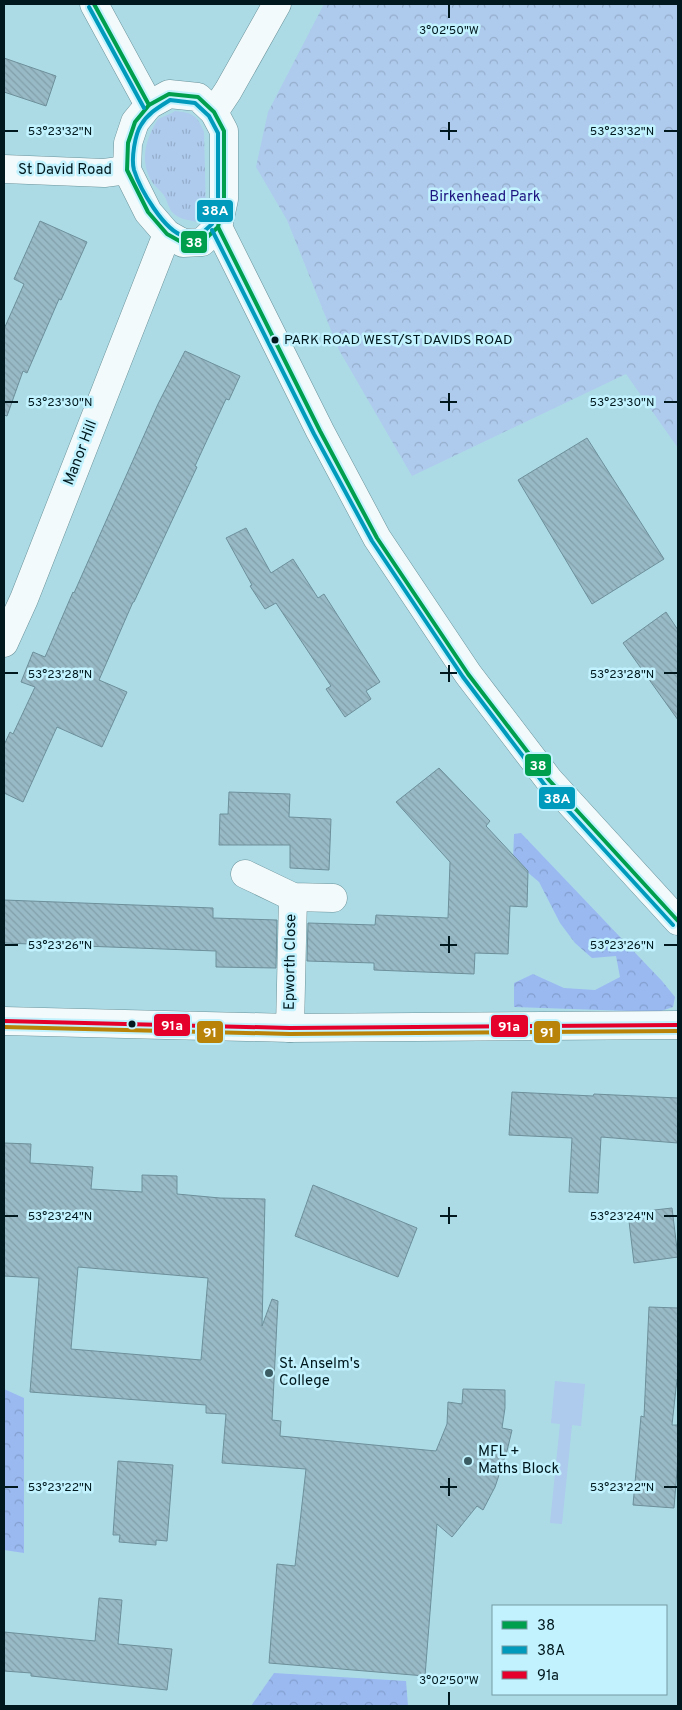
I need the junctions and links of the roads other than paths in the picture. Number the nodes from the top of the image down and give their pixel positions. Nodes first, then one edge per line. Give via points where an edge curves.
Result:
1 (94, 4) edge
2 (277, 4) edge
3 (149, 105) junction
4 (214, 112) junction
5 (4, 169) edge
6 (127, 170) junction
7 (218, 227) junction
8 (167, 234) junction
9 (14, 594) edge
10 (4, 643) edge
11 (245, 874) dead end
12 (293, 897) junction
13 (333, 898) dead end
14 (678, 921) edge
15 (4, 1021) edge
16 (678, 1025) edge
17 (290, 1028) junction

1 - 3 street
2 - 4 street
3 - 4 street via 169,94 198,97
3 - 6 street via 135,122 130,136
4 - 7 street via 224,131 224,199
5 - 6 street, St David Road via 104,173
6 - 8 street via 148,212
7 - 8 street via 202,242 183,243
7 - 14 street via 377,538 468,674 549,780
8 - 9 street, Manor Hill
9 - 10 street, Manor Hill
11 - 12 street, Epworth Close
12 - 13 street, Epworth Close
12 - 17 street, Epworth Close
15 - 17 street
16 - 17 street

